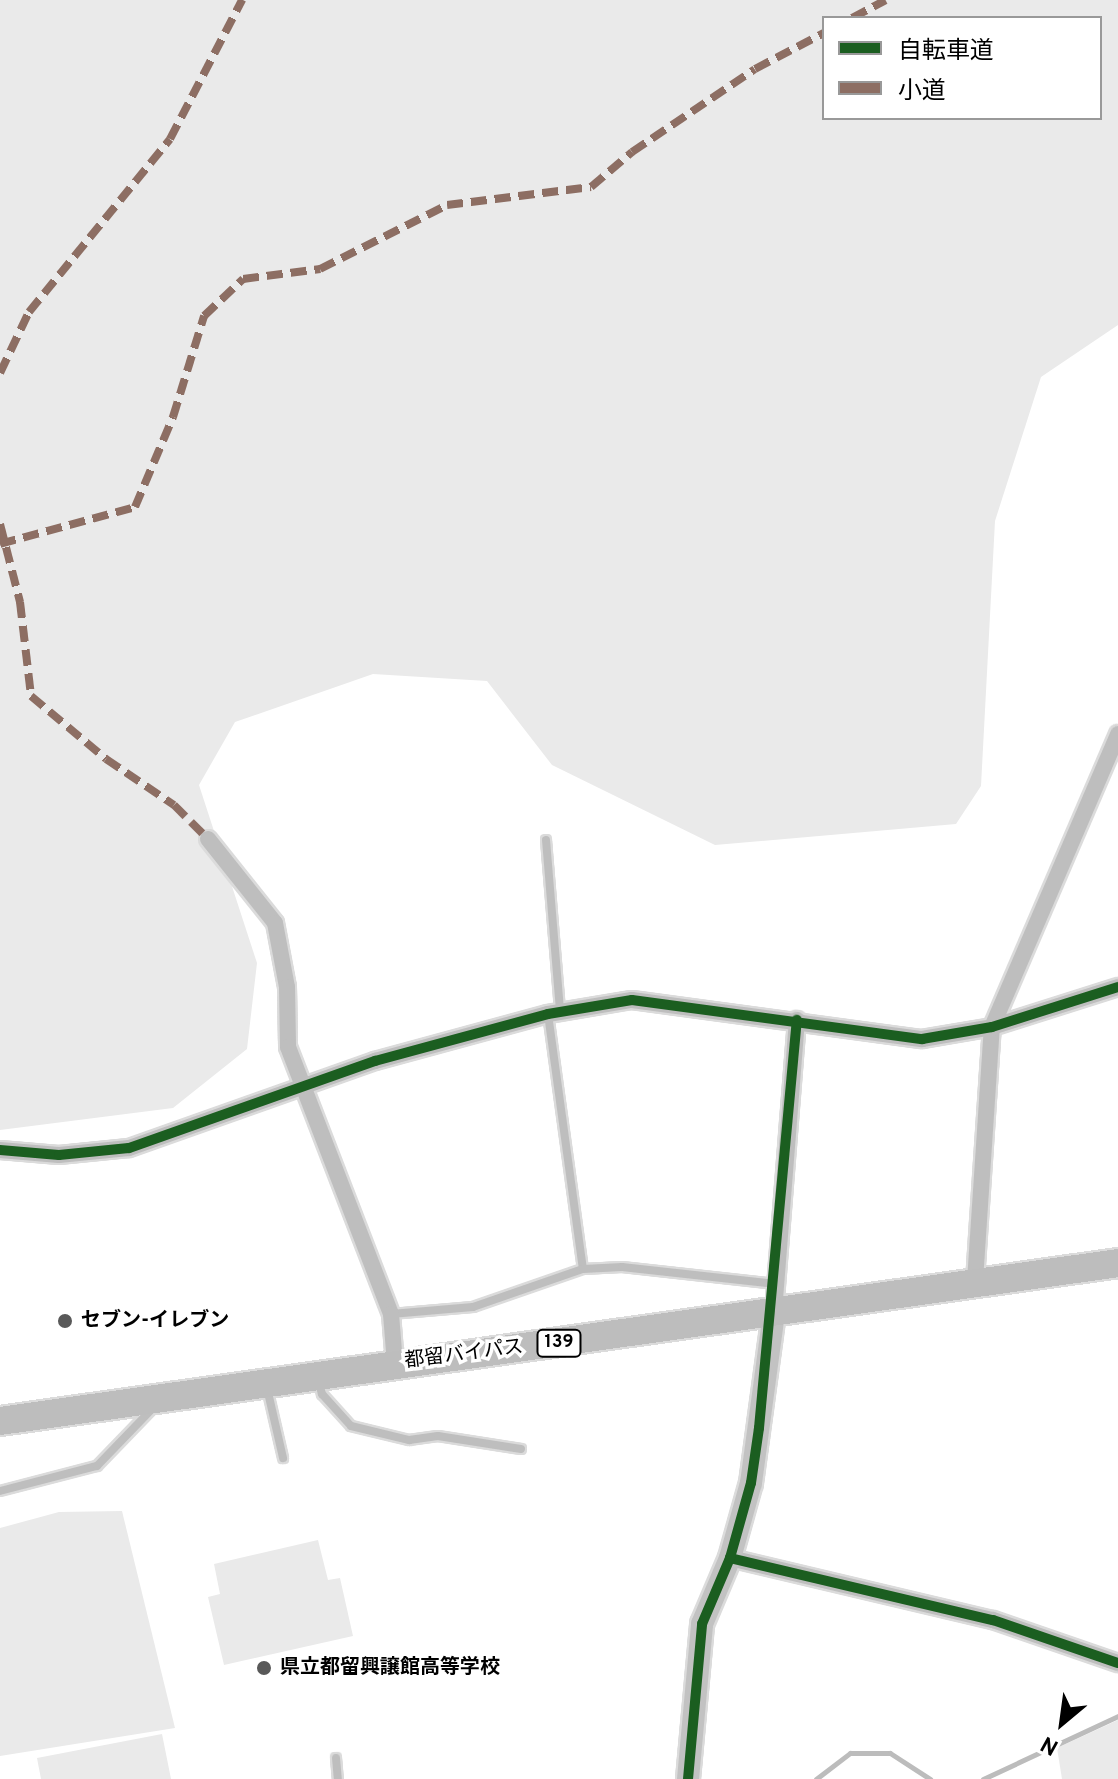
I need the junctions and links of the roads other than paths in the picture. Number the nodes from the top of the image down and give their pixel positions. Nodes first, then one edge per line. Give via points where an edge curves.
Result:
1 (1118, 734) edge
2 (208, 839) dead end
3 (546, 840) dead end
4 (1118, 987) edge
5 (554, 1013) junction
6 (797, 1020) junction
7 (992, 1027) junction
8 (301, 1087) junction
9 (0, 1150) edge
10 (1114, 1267) edge
11 (583, 1269) junction
12 (975, 1281) junction
13 (775, 1298) junction
14 (391, 1314) junction
15 (395, 1364) junction
16 (316, 1376) junction
17 (266, 1383) junction
18 (161, 1399) junction
19 (0, 1421) edge
20 (521, 1449) dead end
21 (283, 1458) dead end
22 (0, 1491) edge
23 (730, 1558) junction
24 (1118, 1663) edge
25 (336, 1758) dead end
26 (338, 1779) edge
27 (688, 1779) edge

1 - 7 street
2 - 8 street via 275,923 287,987 288,1047
3 - 5 lane
4 - 7 street
5 - 6 street via 632,1000
5 - 8 street via 375,1061
5 - 11 lane
6 - 7 street via 893,1038
6 - 13 street
7 - 12 street
8 - 9 street via 129,1148 59,1155
8 - 14 street
10 - 12 highway, 都留バイパス / 139
11 - 13 lane via 622,1267
11 - 14 lane via 473,1307
12 - 13 highway, 都留バイパス / 139
13 - 15 highway, 都留バイパス / 139
13 - 23 street via 751,1483
14 - 15 street
15 - 16 highway, 都留バイパス / 139
16 - 17 highway, 都留バイパス / 139
16 - 20 lane via 322,1394 351,1426 409,1440 438,1436
17 - 18 highway, 都留バイパス / 139
17 - 21 lane
18 - 19 highway, 都留バイパス / 139
18 - 22 lane via 97,1466
23 - 24 street via 993,1620
23 - 27 street via 702,1624
25 - 26 lane

